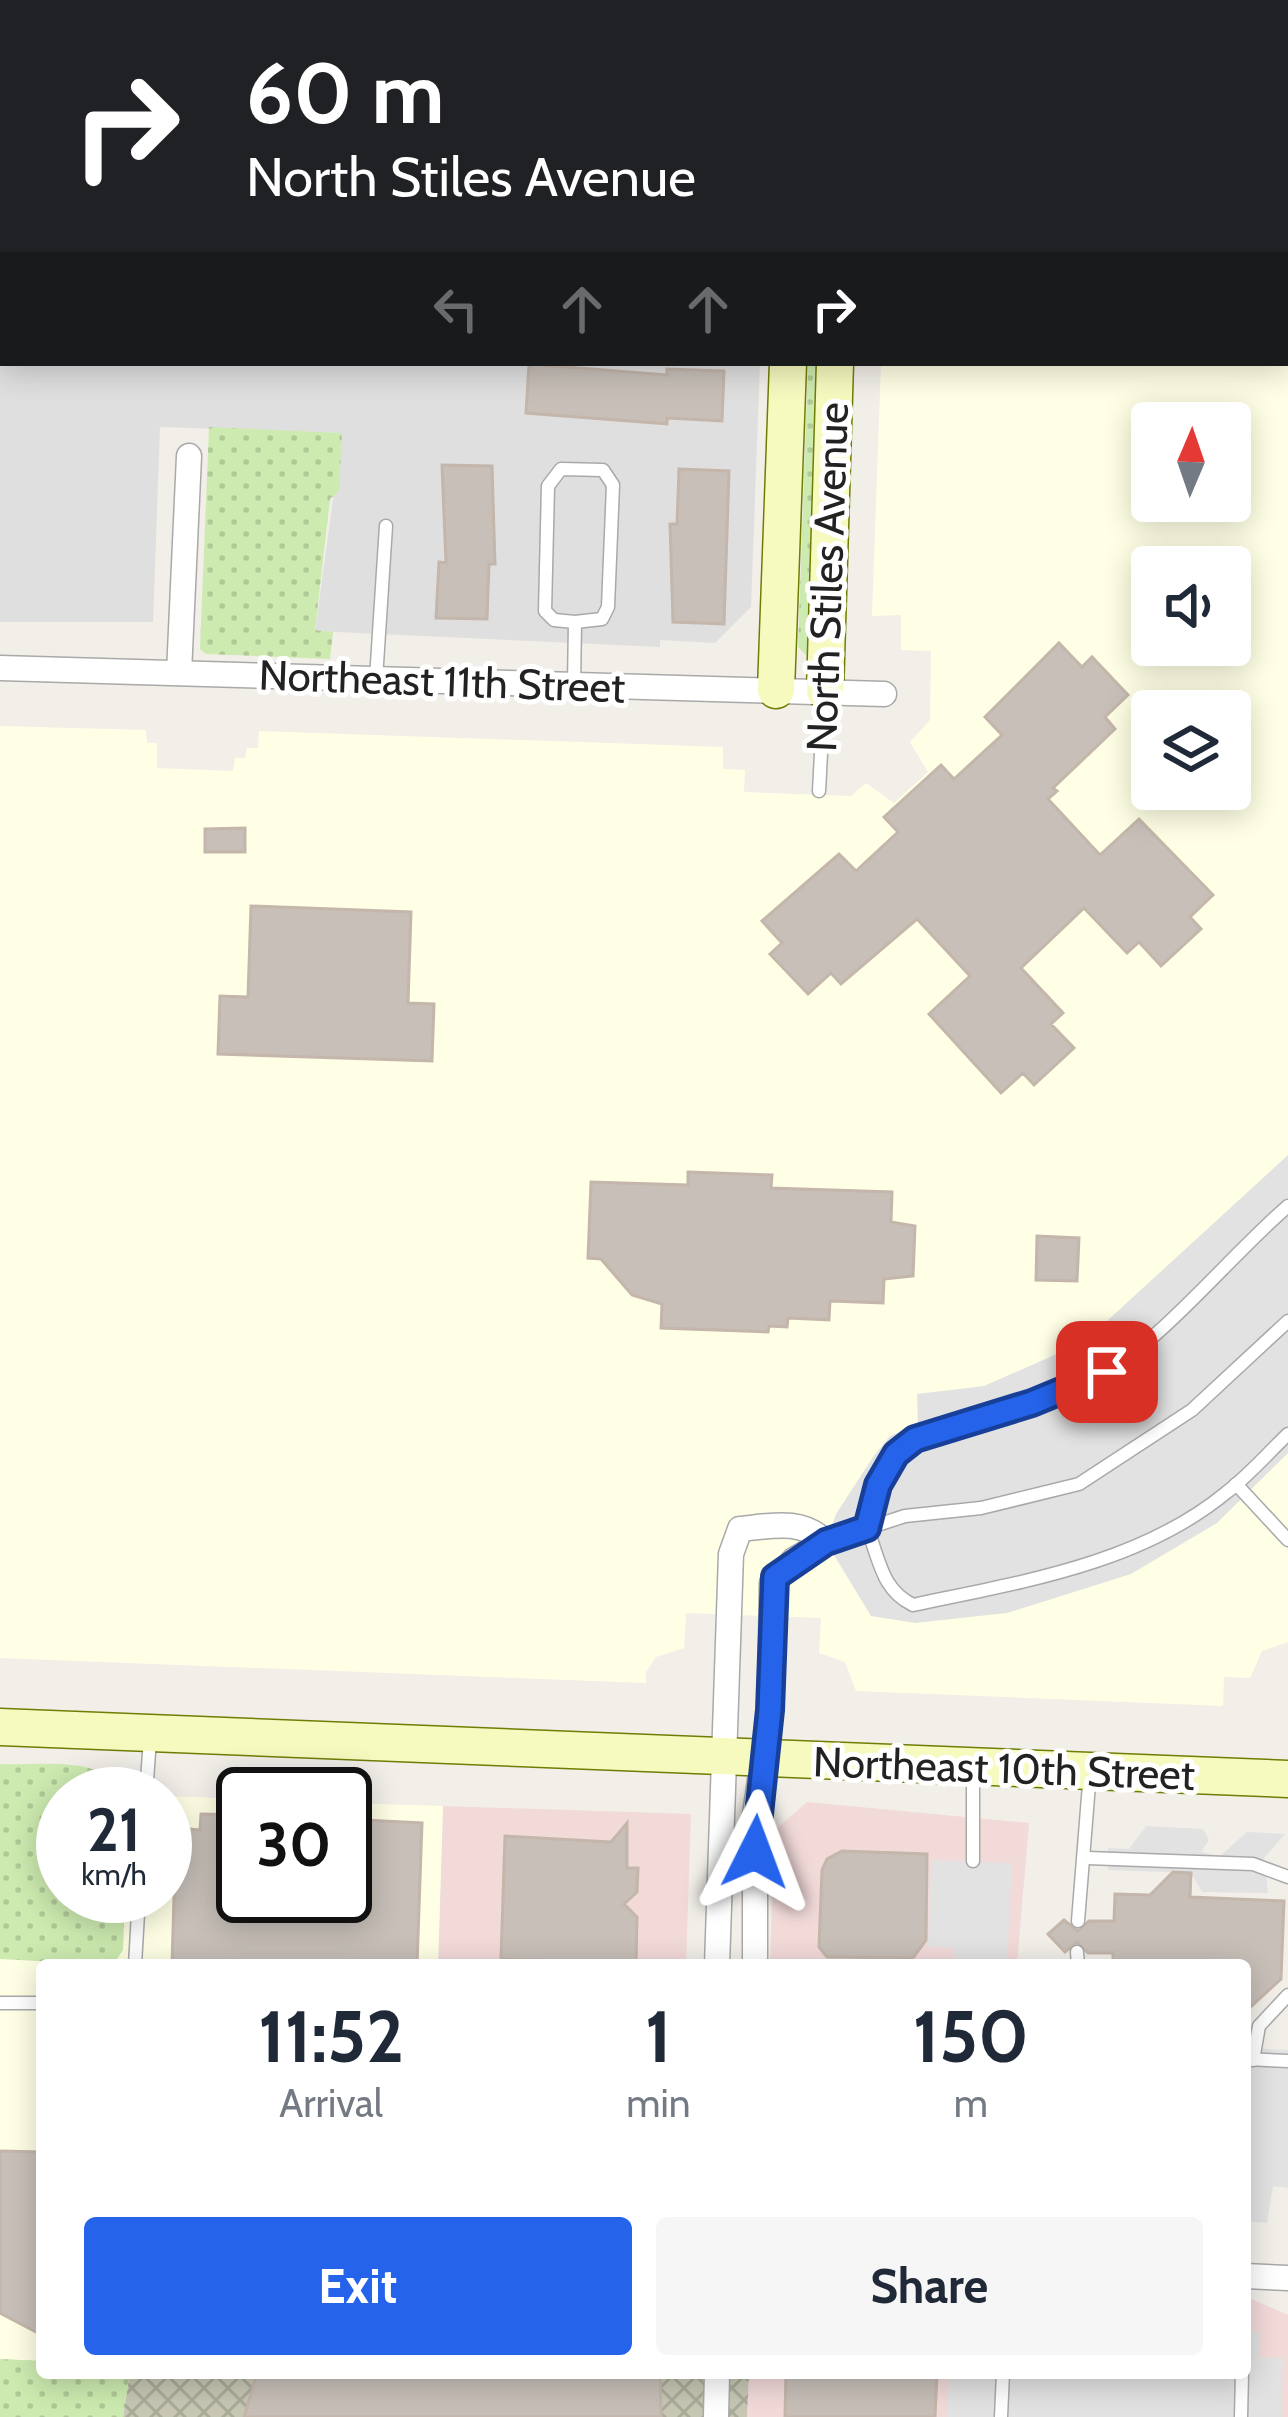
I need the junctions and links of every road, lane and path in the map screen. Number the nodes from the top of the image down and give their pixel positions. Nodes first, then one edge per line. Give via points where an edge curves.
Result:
1 (788, 366) edge
2 (835, 366) edge
3 (189, 456) dead end
4 (386, 526) dead end
5 (575, 622) junction
6 (0, 668) edge
7 (179, 673) junction
8 (376, 679) junction
9 (574, 685) junction
10 (776, 690) junction
11 (825, 692) junction
12 (884, 694) dead end
13 (819, 791) dead end
14 (1288, 1205) edge
15 (1288, 1322) edge
16 (1288, 1434) edge
17 (1236, 1484) junction
18 (867, 1528) junction
19 (1288, 1540) edge
20 (826, 1542) junction
21 (0, 1727) edge
22 (151, 1732) junction
23 (723, 1757) junction
24 (763, 1759) junction
25 (973, 1766) junction
26 (148, 1767) edge
27 (1090, 1771) junction
28 (1288, 1779) edge
29 (1087, 1858) junction
30 (973, 1862) dead end
31 (1288, 1876) edge
32 (1078, 1921) dead end
33 (138, 1923) edge
34 (135, 1959) edge
35 (717, 1959) edge
36 (755, 1959) edge
37 (1288, 1995) edge
38 (0, 2002) edge
39 (36, 2003) edge
40 (1251, 2053) edge
41 (1251, 2060) edge
42 (1288, 2061) edge
43 (1251, 2276) edge
44 (1288, 2278) edge
45 (717, 2379) edge
46 (1003, 2379) edge
47 (1242, 2379) edge
48 (716, 2417) edge
49 (1001, 2417) edge
50 (1241, 2417) edge

1 - 10 main road, North Stiles Avenue
2 - 11 main road, North Stiles Avenue
3 - 7 street
4 - 8 lane
5 - 5 lane via 545,611 548,486 561,469 603,470 613,485 608,607 602,619
5 - 9 lane
6 - 7 street, Northeast 11th Street
7 - 8 street, Northeast 11th Street
8 - 9 street, Northeast 11th Street
9 - 10 street, Northeast 11th Street
10 - 11 street, Northeast 11th Street
11 - 12 street, Northeast 11th Street
11 - 13 lane, North Stiles Avenue
14 - 18 lane via 1107,1372 915,1439 878,1485
15 - 18 lane via 1192,1411 1079,1484
16 - 17 lane
17 - 18 lane via 1146,1542 1044,1578 914,1605 889,1588
17 - 19 lane
18 - 20 lane
20 - 23 street via 787,1524 737,1532
20 - 24 street via 772,1583
21 - 22 main road, Northeast 10th Street
22 - 23 main road, Northeast 10th Street
22 - 26 lane
23 - 24 main road, Northeast 10th Street
23 - 35 street
24 - 25 main road, Northeast 10th Street
24 - 36 street
25 - 27 main road, Northeast 10th Street
25 - 30 lane
27 - 28 main road, Northeast 10th Street
27 - 29 lane
29 - 31 lane via 1253,1864
29 - 32 lane
33 - 34 lane
37 - 40 lane via 1259,2026
38 - 39 lane
41 - 42 lane
43 - 44 street
45 - 48 street
46 - 49 lane
47 - 50 lane

